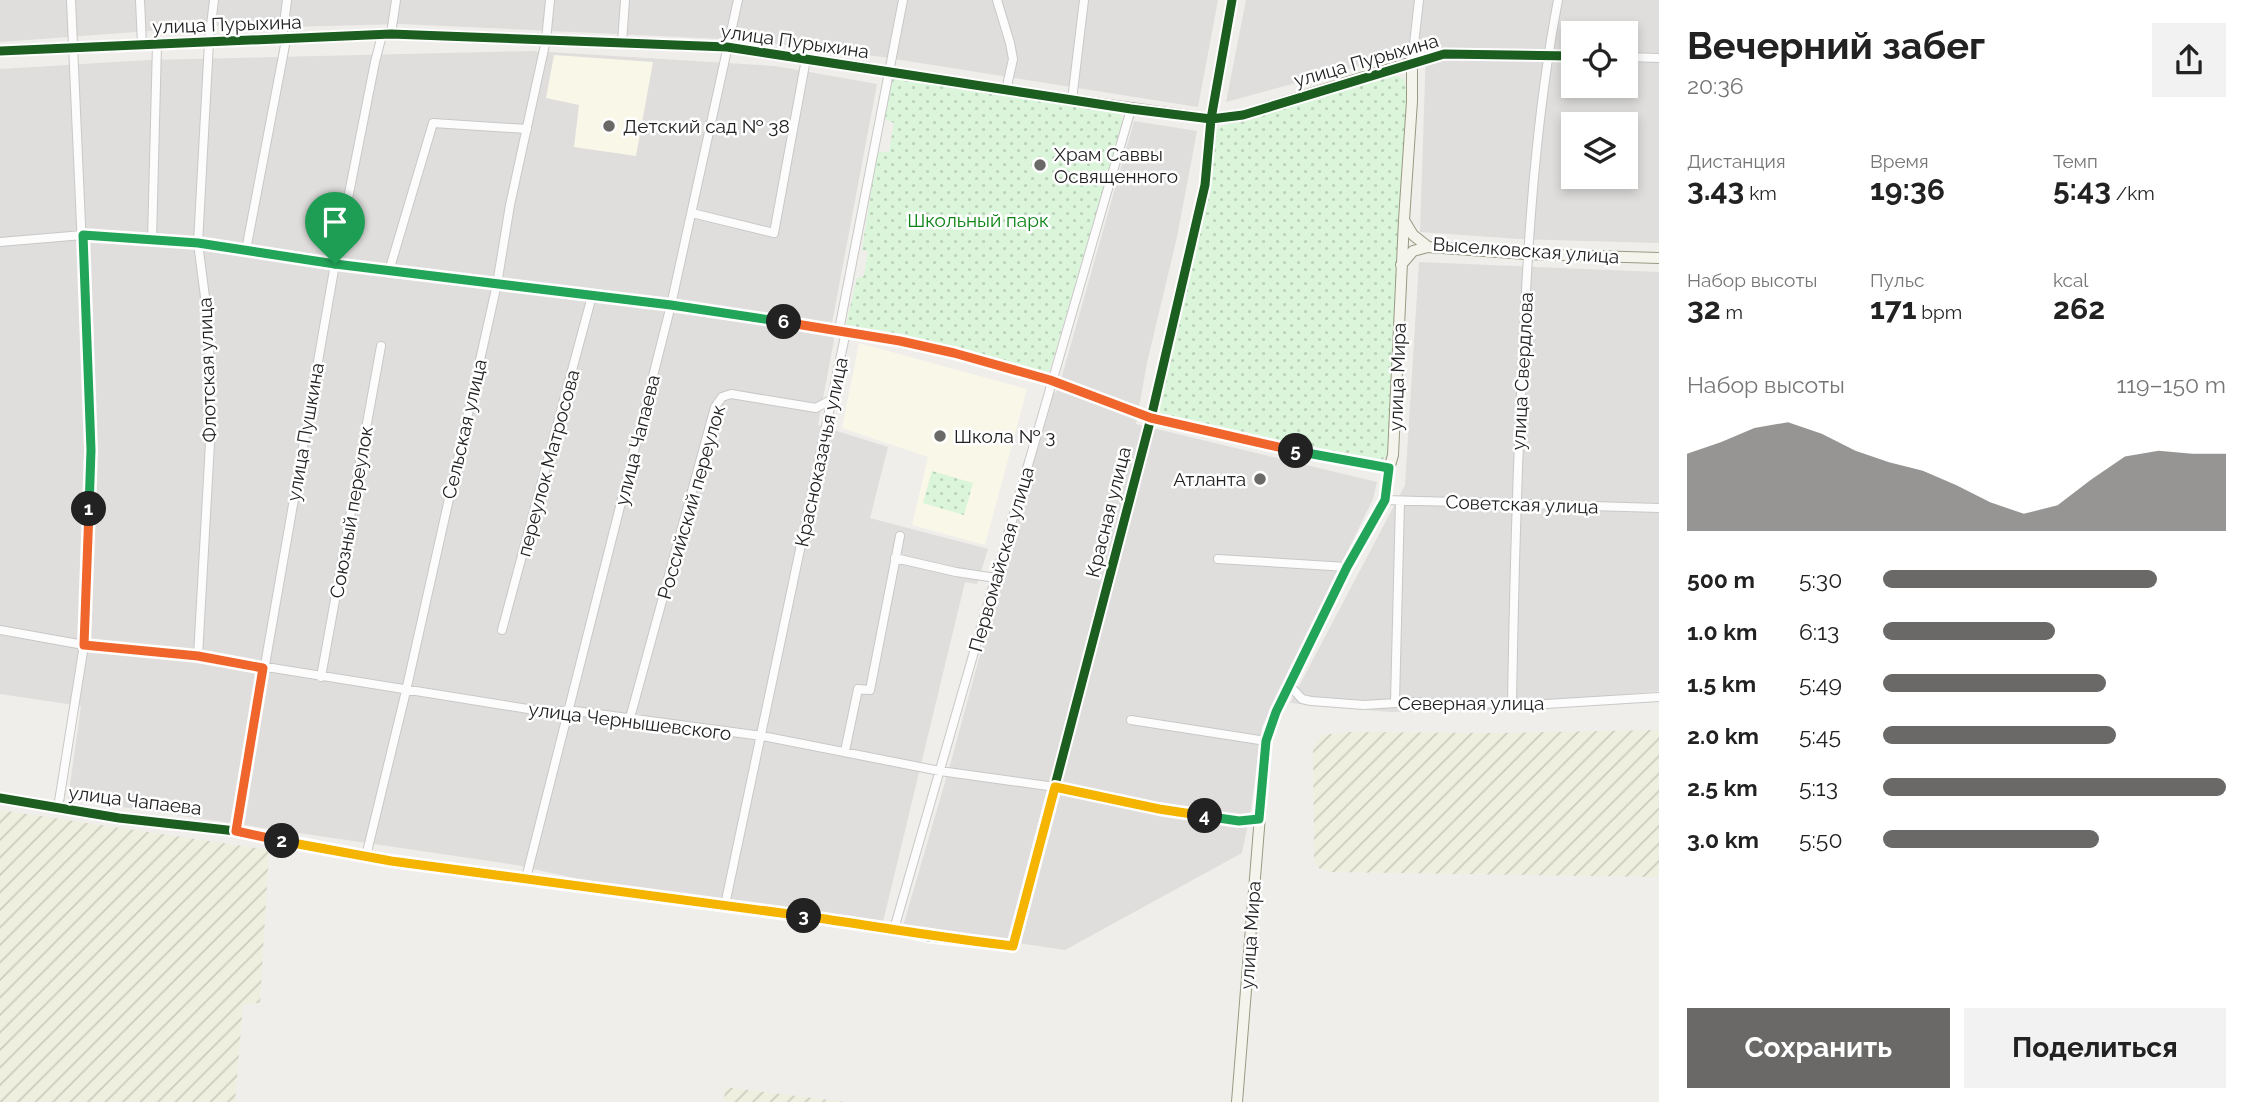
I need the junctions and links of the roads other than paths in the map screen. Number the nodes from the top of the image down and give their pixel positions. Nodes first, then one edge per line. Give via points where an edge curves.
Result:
1 (71, 0) edge
2 (140, 0) edge
3 (214, 0) edge
4 (287, 0) edge
5 (396, 0) edge
6 (550, 0) edge
7 (625, 0) edge
8 (738, 0) edge
9 (903, 0) edge
10 (997, 0) edge
11 (1084, 0) edge
12 (1232, 0) edge
13 (1418, 0) edge
14 (1558, 0) edge
15 (387, 35) junction
16 (284, 40) junction
17 (546, 40) junction
18 (209, 42) junction
19 (622, 43) junction
20 (157, 44) junction
21 (142, 45) junction
22 (72, 47) junction
23 (727, 47) junction
24 (0, 51) edge
25 (1547, 56) junction
26 (1561, 56) edge
27 (1638, 57) edge
28 (1659, 58) edge
29 (806, 59) junction
30 (1412, 62) junction
31 (888, 72) junction
32 (1006, 90) junction
33 (1072, 100) junction
34 (1131, 109) junction
35 (1211, 119) junction
36 (527, 129) junction
37 (692, 213) junction
38 (1404, 220) junction
39 (83, 235) junction
40 (152, 240) junction
41 (0, 242) edge
42 (198, 243) junction
43 (1428, 247) junction
44 (246, 250) junction
45 (1527, 254) junction
46 (1659, 258) edge
47 (335, 264) junction
48 (1401, 265) junction
49 (389, 271) junction
50 (497, 284) junction
51 (592, 296) junction
52 (671, 305) junction
53 (839, 330) junction
54 (381, 346) dead end
55 (1050, 380) junction
56 (832, 399) junction
57 (1151, 418) junction
58 (1389, 468) junction
59 (1385, 500) junction
60 (1400, 501) junction
61 (1516, 505) junction
62 (1659, 508) edge
63 (900, 537) dead end
64 (895, 558) junction
65 (1218, 559) dead end
66 (1347, 567) junction
67 (996, 578) junction
68 (0, 630) edge
69 (502, 630) dead end
70 (84, 645) junction
71 (198, 656) junction
72 (263, 668) junction
73 (321, 677) junction
74 (1289, 685) junction
75 (406, 691) junction
76 (1659, 696) edge
77 (1395, 702) junction
78 (1512, 702) junction
79 (568, 710) junction
80 (630, 718) junction
81 (1131, 720) dead end
82 (762, 736) junction
83 (1266, 741) junction
84 (845, 751) junction
85 (940, 771) junction
86 (1055, 787) junction
87 (0, 798) edge
88 (58, 808) junction
89 (1259, 819) junction
90 (236, 831) junction
91 (366, 856) junction
92 (526, 878) junction
93 (725, 905) junction
94 (894, 929) junction
95 (1013, 946) joint
96 (1237, 1102) edge

1 - 22 street
2 - 21 street
3 - 18 street, Флотская улица
4 - 16 street
5 - 15 street, улица Пушкина
6 - 17 street, Сельская улица
7 - 19 street
8 - 23 street, улица Чапаева
9 - 31 street, Красноказачья улица
10 - 32 street via 1013,59
11 - 33 street
12 - 35 street, Красная улица
13 - 30 street, улица Мира
14 - 25 street, улица Свердлова
15 - 16 street, улица Пурыхина
15 - 17 street, улица Пурыхина
15 - 47 street, улица Пушкина via 375,62
16 - 18 street, улица Пурыхина
16 - 44 street
17 - 19 street, улица Пурыхина
17 - 36 street, Сельская улица
18 - 20 street, улица Пурыхина
18 - 42 street, Флотская улица
19 - 23 street, улица Пурыхина
20 - 21 street, улица Пурыхина
20 - 40 street
21 - 22 street, улица Пурыхина
22 - 24 street, улица Пурыхина
22 - 39 street
23 - 29 street, улица Пурыхина
23 - 37 street, улица Чапаева
25 - 26 street, улица Пурыхина
25 - 30 street, улица Пурыхина via 1444,54
25 - 45 street, улица Свердлова
27 - 28 street
29 - 31 street, улица Пурыхина
29 - 37 street via 774,233
30 - 35 street, улица Пурыхина via 1243,115
30 - 38 street, улица Мира
31 - 32 street, улица Пурыхина
31 - 53 street, Красноказачья улица
32 - 33 street, улица Пурыхина
33 - 34 street, улица Пурыхина
34 - 35 street, улица Пурыхина
34 - 55 street, Первомайская улица
35 - 57 street, Красная улица via 1205,185
36 - 49 street via 433,123
36 - 50 street, Сельская улица
37 - 52 street, улица Чапаева
38 - 43 street, Выселковская улица
38 - 48 street, улица Мира
39 - 40 street
39 - 41 street
39 - 70 street via 91,450
40 - 42 street
42 - 44 street
42 - 71 street, Флотская улица via 209,328 210,443
43 - 45 street, Выселковская улица
43 - 48 street via 1413,251
44 - 47 street
45 - 46 street, Выселковская улица
45 - 61 street, улица Свердлова
47 - 49 street
47 - 72 street, улица Пушкина
48 - 58 street, улица Мира via 1394,455
49 - 50 street
50 - 51 street
50 - 75 street, Сельская улица
51 - 52 street
51 - 69 street, переулок Матросова
52 - 53 street
52 - 79 street, улица Чапаева
53 - 55 street via 954,353
53 - 56 street, Красноказачья улица via 845,336
54 - 73 street, Союзный переулок
55 - 57 street
55 - 67 street, Первомайская улица
56 - 80 street, Российский переулок via 816,408 731,394 715,407
56 - 82 street, Красноказачья улица
57 - 58 street
57 - 86 street, Красная улица
58 - 59 street, улица Мира
59 - 60 street, Советская улица
59 - 66 street, улица Мира
60 - 61 street, Советская улица
60 - 77 street
61 - 62 street, Советская улица
61 - 78 street, улица Свердлова
63 - 64 street
64 - 67 street
64 - 84 street via 870,690 858,689
65 - 66 street
66 - 74 street, улица Мира
67 - 85 street, Первомайская улица
68 - 70 street, улица Чернышевского
70 - 71 street, улица Чернышевского
70 - 88 street
71 - 72 street, улица Чернышевского
72 - 73 street, улица Чернышевского
72 - 90 street, улица Пушкина
73 - 75 street, улица Чернышевского
74 - 77 street, Северная улица via 1302,699 1311,701
74 - 83 street, улица Мира
75 - 79 street, улица Чернышевского via 553,713
75 - 91 street, Сельская улица
76 - 78 street, Северная улица via 1530,705
77 - 78 street, Северная улица
79 - 80 street, улица Чернышевского
79 - 92 street, улица Чапаева
80 - 82 street, улица Чернышевского
81 - 83 street
82 - 84 street, улица Чернышевского
82 - 93 street, Красноказачья улица
83 - 89 street, улица Мира
84 - 85 street, улица Чернышевского
85 - 86 street, улица Чернышевского
85 - 94 street, Первомайская улица
86 - 89 street, улица Чернышевского via 1159,809 1239,821
86 - 95 street, Красная улица
87 - 88 street, улица Чапаева
88 - 90 street, улица Чапаева
89 - 96 street, улица Мира
90 - 91 street, улица Чапаева
91 - 92 street, улица Чапаева
92 - 93 street, улица Чапаева
93 - 94 street, улица Чапаева
94 - 95 street, улица Чапаева

